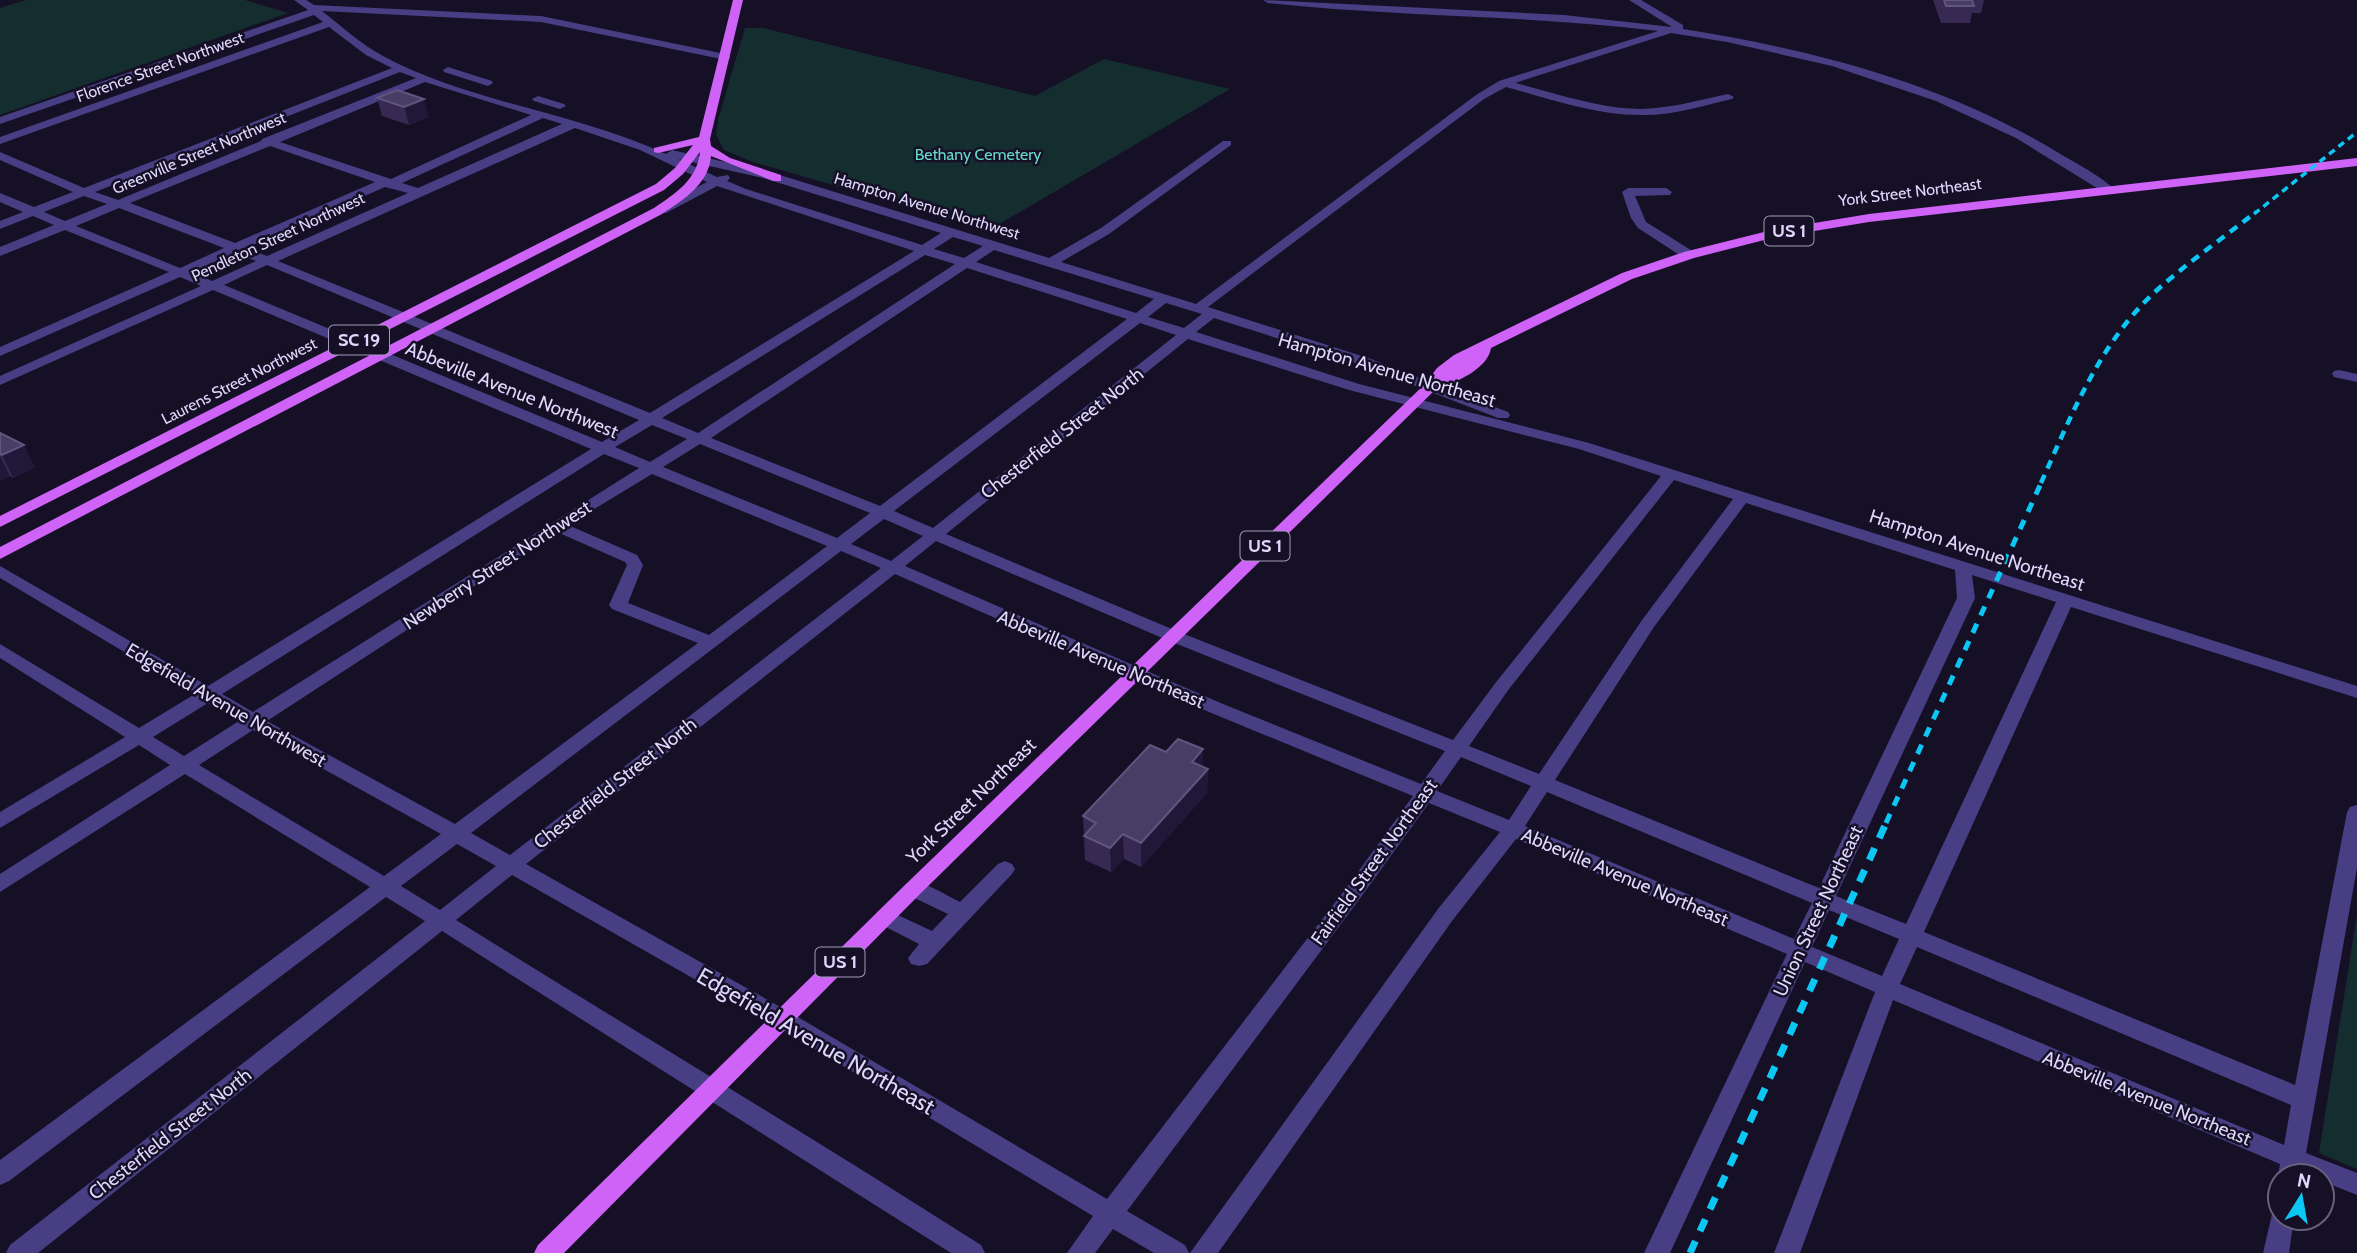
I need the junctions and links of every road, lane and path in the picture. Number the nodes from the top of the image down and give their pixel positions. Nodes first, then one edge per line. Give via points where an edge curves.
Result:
1 (299, 0) edge
2 (738, 0) edge
3 (1268, 0) edge
4 (1317, 0) edge
5 (1634, 0) edge
6 (1463, 1) edge
7 (1327, 7) junction
8 (314, 10) junction
9 (1468, 13) junction
10 (330, 23) junction
11 (1672, 30) junction
12 (1690, 32) junction
13 (726, 57) junction
14 (401, 68) junction
15 (448, 70) dead end
16 (467, 76) junction
17 (426, 78) junction
18 (488, 83) dead end
19 (1503, 83) junction
20 (447, 85) junction
21 (1728, 97) dead end
22 (538, 99) dead end
23 (537, 113) junction
24 (0, 121) edge
25 (571, 124) junction
26 (236, 131) junction
27 (0, 141) edge
28 (269, 142) junction
29 (1227, 143) dead end
30 (651, 149) junction
31 (0, 156) edge
32 (704, 156) junction
33 (686, 163) junction
34 (2356, 163) edge
35 (741, 169) junction
36 (777, 178) junction
37 (386, 183) junction
38 (664, 183) junction
39 (717, 183) junction
40 (687, 189) junction
41 (2109, 190) junction
42 (83, 192) junction
43 (418, 192) junction
44 (1666, 192) dead end
45 (0, 197) edge
46 (121, 203) junction
47 (659, 211) junction
48 (33, 212) junction
49 (0, 225) edge
50 (66, 226) junction
51 (952, 232) junction
52 (993, 245) junction
53 (235, 249) junction
54 (926, 250) junction
55 (0, 252) edge
56 (1689, 255) junction
57 (267, 261) junction
58 (967, 262) junction
59 (1050, 263) junction
60 (182, 273) junction
61 (214, 286) junction
62 (1164, 298) junction
63 (1204, 311) junction
64 (1139, 317) junction
65 (403, 318) junction
66 (430, 330) junction
67 (1187, 333) junction
68 (354, 342) junction
69 (0, 352) edge
70 (380, 356) junction
71 (2339, 374) dead end
72 (2357, 378) edge
73 (0, 381) edge
74 (1431, 386) junction
75 (1413, 402) junction
76 (650, 420) junction
77 (699, 439) junction
78 (1584, 446) junction
79 (604, 448) junction
80 (650, 468) junction
81 (1671, 474) junction
82 (1742, 496) junction
83 (881, 512) junction
84 (0, 522) edge
85 (556, 526) junction
86 (934, 535) junction
87 (839, 545) junction
88 (0, 555) edge
89 (1963, 567) junction
90 (894, 568) junction
91 (0, 571) edge
92 (2065, 601) junction
93 (1172, 636) junction
94 (710, 642) junction
95 (0, 650) edge
96 (1135, 672) junction
97 (2357, 692) edge
98 (209, 694) junction
99 (255, 720) junction
100 (138, 736) junction
101 (1457, 749) junction
102 (187, 765) junction
103 (1545, 784) junction
104 (1426, 793) junction
105 (2357, 813) edge
106 (0, 821) edge
107 (1514, 830) junction
108 (455, 833) junction
109 (511, 865) junction
110 (1005, 869) dead end
111 (0, 884) edge
112 (384, 887) junction
113 (913, 889) junction
114 (1824, 898) junction
115 (963, 912) junction
116 (885, 917) junction
117 (442, 921) junction
118 (1912, 934) junction
119 (935, 942) junction
120 (1801, 950) junction
121 (919, 958) dead end
122 (1887, 988) junction
123 (783, 1019) junction
124 (711, 1091) junction
125 (2304, 1099) junction
126 (2282, 1162) edge
127 (2293, 1162) edge
128 (0, 1174) edge
129 (2336, 1179) edge
130 (2357, 1184) edge
131 (1110, 1215) junction
132 (2280, 1232) edge
133 (19, 1253) edge
134 (547, 1253) edge
135 (972, 1253) edge
136 (1080, 1253) edge
137 (1176, 1253) edge
138 (1203, 1253) edge
139 (1657, 1253) edge
140 (1787, 1253) edge
141 (2276, 1253) edge

1 - 8 street, Hampton Avenue Northwest
2 - 13 main road, Laurens Street Northwest / SC 19
3 - 7 street
4 - 7 street
5 - 12 street
6 - 9 street
7 - 9 street
8 - 10 street, Hampton Avenue Northwest
8 - 13 street via 541,19
8 - 24 street, Florence Street Northwest
9 - 11 street
10 - 14 street, Hampton Avenue Northwest via 371,54
10 - 27 street, Florence Street Northwest
11 - 12 street
11 - 19 street, Chesterfield Street North
12 - 41 street via 1809,58 1949,103 2001,126
13 - 32 main road, Laurens Street Northwest / SC 19
14 - 17 street, Hampton Avenue Northwest
14 - 26 street, Greenville Street Northwest
15 - 16 street
16 - 18 street
16 - 20 street
17 - 20 street, Hampton Avenue Northwest
17 - 28 street, Greenville Street Northwest
19 - 21 street via 1629,111 1661,111
19 - 63 street, Chesterfield Street North
20 - 23 street, Hampton Avenue Northwest
22 - 23 street, Pendleton Street Northwest via 555,105
23 - 25 street, Hampton Avenue Northwest
23 - 37 street, Pendleton Street Northwest
25 - 30 street, Hampton Avenue Northwest
25 - 43 street, Pendleton Street Northwest
26 - 28 street
26 - 42 street, Greenville Street Northwest
28 - 37 street
28 - 46 street, Greenville Street Northwest
29 - 59 street via 1105,231
30 - 32 main road
30 - 33 street, Hampton Avenue Northwest
31 - 42 street, Abbeville Avenue Northwest
32 - 33 main road, Laurens Street Northwest / SC 19
32 - 33 street, Hampton Avenue Northwest
32 - 35 street, Hampton Avenue Northwest
32 - 36 main road
32 - 39 street, Hampton Avenue Northwest
32 - 40 main road, Laurens Street Northwest / SC 19
33 - 38 main road, Laurens Street Northwest / SC 19
34 - 41 main road, York Street Northeast / US 1
35 - 36 street, Hampton Avenue Northwest
35 - 39 street, Laurens Street Northwest
36 - 51 street, Hampton Avenue Northwest
37 - 43 street
37 - 53 street, Pendleton Street Northwest
38 - 40 main road
38 - 65 main road, Laurens Street Northwest / SC 19
39 - 47 street, Laurens Street Northwest
39 - 54 street, Hampton Avenue Northwest
40 - 47 main road, Laurens Street Northwest / SC 19
41 - 56 main road, York Street Northeast / US 1 via 1836,222
42 - 46 street, Abbeville Avenue Northwest
42 - 48 street, Greenville Street Northwest
43 - 57 street, Pendleton Street Northwest
44 - 56 street via 1629,192 1643,225
45 - 48 street, Abbeville Avenue Northwest
46 - 50 street, Greenville Street Northwest
46 - 53 street, Abbeville Avenue Northwest
47 - 66 main road, Laurens Street Northwest / SC 19
48 - 49 street, Greenville Street Northwest
48 - 50 street, Abbeville Avenue Northwest
50 - 55 street, Greenville Street Northwest
50 - 60 street, Abbeville Avenue Northwest
51 - 52 street, Hampton Avenue Northwest
51 - 54 street
52 - 58 street, Newberry Street Northwest
52 - 59 street, Hampton Avenue Northwest
53 - 57 street, Abbeville Avenue Northwest
53 - 60 street, Pendleton Street Northwest
54 - 58 street, Hampton Avenue Northwest
54 - 76 street
56 - 74 main road, York Street Northeast / US 1 via 1604,286 1489,345 1474,365
57 - 61 street, Pendleton Street Northwest
57 - 65 street, Abbeville Avenue Northwest
58 - 64 street, Hampton Avenue Northwest
58 - 77 street, Newberry Street Northwest
59 - 62 street, Hampton Avenue Northwest
60 - 61 street, Abbeville Avenue Northwest
60 - 69 street, Pendleton Street Northwest
61 - 68 street, Abbeville Avenue Northwest
61 - 73 street, Pendleton Street Northwest
62 - 63 street, Hampton Avenue Northwest
62 - 64 street
63 - 67 street, Chesterfield Street North
63 - 74 street, Hampton Avenue Northeast
64 - 67 street, Hampton Avenue Northeast
64 - 83 street
65 - 66 street, Abbeville Avenue Northwest
65 - 68 main road, Laurens Street Northwest / SC 19
66 - 70 main road, Laurens Street Northwest / SC 19
66 - 76 street, Abbeville Avenue Northwest
67 - 75 street, Hampton Avenue Northeast
67 - 86 street, Chesterfield Street North
68 - 70 street, Abbeville Avenue Northwest
68 - 84 main road, Laurens Street Northwest / SC 19
70 - 79 street, Abbeville Avenue Northwest
70 - 88 main road, Laurens Street Northwest / SC 19
71 - 72 street
74 - 75 main road, York Street Northeast / US 1
74 - 78 street, Hampton Avenue Northeast
75 - 78 street, Hampton Avenue Northeast
75 - 93 main road, York Street Northeast / US 1
76 - 77 street, Abbeville Avenue Northwest
76 - 79 street
77 - 80 street, Newberry Street Northwest
77 - 83 street, Abbeville Avenue Northwest
78 - 81 street, Hampton Avenue Northeast
79 - 80 street, Abbeville Avenue Northwest
79 - 98 street
80 - 85 street, Newberry Street Northwest
80 - 87 street, Abbeville Avenue Northwest
81 - 82 street, Hampton Avenue Northeast
81 - 101 street, Fairfield Street Northeast via 1540,636
82 - 89 street, Hampton Avenue Northeast
82 - 103 street via 1648,624
83 - 86 street
83 - 87 street
85 - 94 street via 631,559 635,565 618,605
85 - 99 street, Newberry Street Northwest
86 - 90 street, Chesterfield Street North
86 - 93 street
87 - 90 street, Abbeville Avenue Northwest
87 - 94 street
89 - 92 street, Hampton Avenue Northeast
89 - 114 street, Union Street Northeast via 1966,598
90 - 96 street, Abbeville Avenue Northeast
90 - 109 street, Chesterfield Street North
91 - 98 street, Edgefield Avenue Northwest
92 - 97 street, Hampton Avenue Northeast
92 - 118 street
93 - 96 main road, York Street Northeast / US 1
93 - 101 street
94 - 108 street
95 - 100 street
96 - 104 street, Abbeville Avenue Northeast
96 - 113 main road, York Street Northeast / US 1
98 - 99 street, Edgefield Avenue Northwest
98 - 100 street
99 - 102 street, Newberry Street Northwest
99 - 108 street, Edgefield Avenue Northwest
100 - 102 street
100 - 106 street
101 - 103 street
101 - 104 street, Fairfield Street Northeast
102 - 111 street, Newberry Street Northwest
102 - 112 street
103 - 107 street
103 - 114 street
104 - 107 street, Abbeville Avenue Northeast
104 - 131 street, Fairfield Street Northeast
105 - 125 street
107 - 120 street, Abbeville Avenue Northeast
107 - 138 street via 1445,915
108 - 109 street, Edgefield Avenue Northeast
108 - 112 street
109 - 117 street, Chesterfield Street North
109 - 123 street, Edgefield Avenue Northeast
110 - 115 street
112 - 117 street
112 - 128 street
113 - 115 street
113 - 116 main road, York Street Northeast / US 1
114 - 118 street
114 - 120 street, Union Street Northeast
115 - 119 street
116 - 119 street
116 - 123 main road, York Street Northeast / US 1
117 - 124 street
117 - 133 street, Chesterfield Street North
118 - 122 street
118 - 125 street
119 - 121 street
120 - 122 street, Abbeville Avenue Northeast
120 - 139 street, Union Street Northeast
122 - 126 street, Abbeville Avenue Northeast via 2225,1132
122 - 140 street
123 - 124 main road, York Street Northeast / US 1
123 - 131 street, Edgefield Avenue Northeast
124 - 134 main road, York Street Northeast / US 1
124 - 135 street via 826,1158
125 - 127 street
129 - 130 street, Abbeville Avenue Northeast
131 - 136 street, Fairfield Street Northeast
131 - 137 street, Edgefield Avenue Northeast
132 - 141 street

